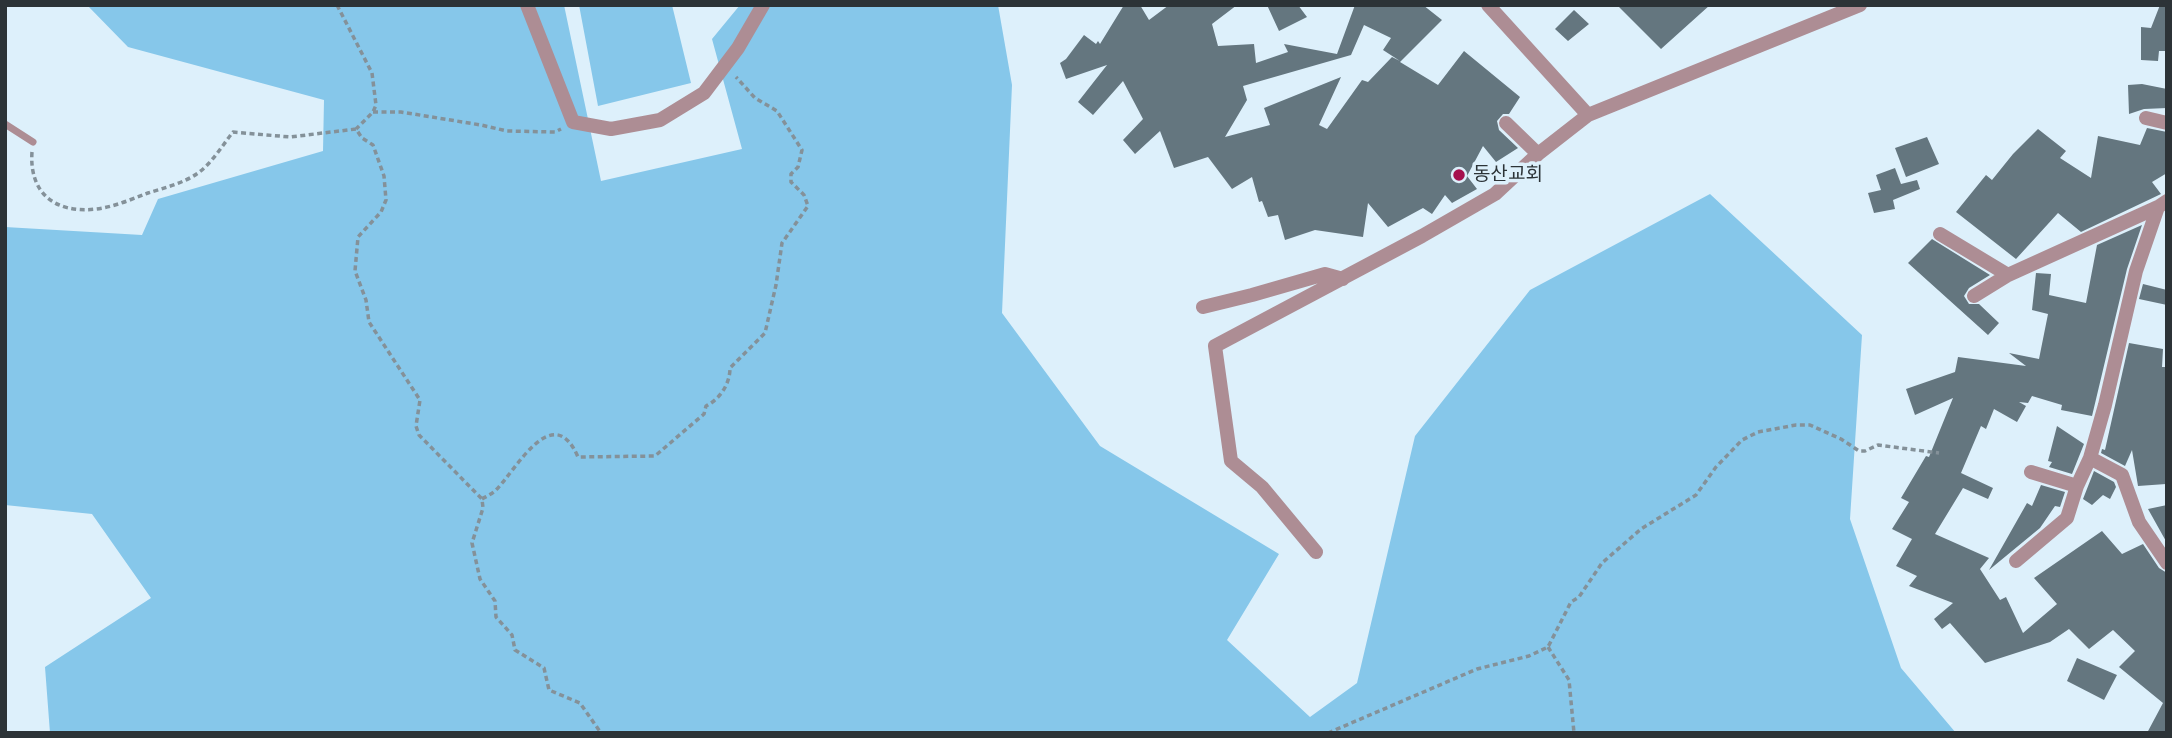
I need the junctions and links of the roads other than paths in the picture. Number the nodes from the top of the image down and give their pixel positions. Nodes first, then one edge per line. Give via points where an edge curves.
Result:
1 (527, 5) edge
2 (763, 5) edge
3 (1488, 5) edge
4 (1860, 5) edge
5 (1588, 115) junction
6 (2146, 118) dead end
7 (1506, 123) dead end
8 (2167, 123) edge
9 (5, 124) edge
10 (33, 142) road end
11 (1538, 154) junction
12 (2162, 204) edge
13 (1940, 234) dead end
14 (2008, 275) junction
15 (1343, 279) junction
16 (1974, 296) dead end
17 (1203, 307) dead end
18 (2090, 458) junction
19 (2031, 472) dead end
20 (2077, 486) junction
21 (1316, 552) dead end
22 (2015, 561) dead end
23 (2167, 563) edge

1 - 2 street via 573,122 611,129 660,120 704,93
3 - 5 street
4 - 5 street
5 - 11 street
6 - 8 street
7 - 11 street
9 - 10 lane
11 - 15 street via 1495,194
12 - 14 street
12 - 18 street via 2136,271
13 - 14 street
14 - 16 street
15 - 17 street via 1325,274
15 - 21 street via 1215,346 1231,461 1262,487
18 - 20 street
18 - 23 street via 2122,475 2139,522
19 - 20 street
20 - 22 street via 2067,518

